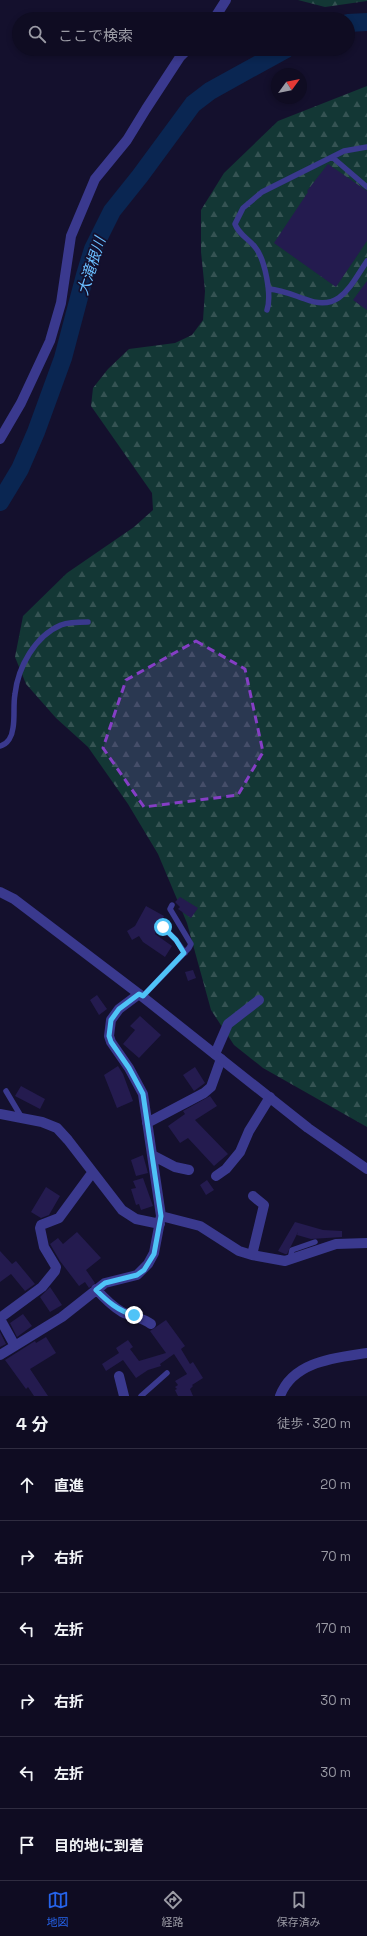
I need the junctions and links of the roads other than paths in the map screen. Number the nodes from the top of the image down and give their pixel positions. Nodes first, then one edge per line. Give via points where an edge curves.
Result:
1 (226, 0) edge
2 (218, 12) edge
3 (182, 56) edge
4 (367, 146) edge
5 (332, 157) junction
6 (367, 187) edge
7 (367, 261) edge
8 (269, 289) junction
9 (267, 310) dead end
10 (0, 440) edge
11 (88, 622) dead end
12 (0, 746) edge
13 (0, 892) edge
14 (172, 905) dead end
15 (163, 927) dead end
16 (184, 953) junction
17 (141, 995) junction
18 (259, 1000) dead end
19 (218, 1056) junction
20 (6, 1091) dead end
21 (270, 1097) junction
22 (0, 1114) edge
23 (23, 1118) junction
24 (147, 1123) junction
25 (152, 1155) junction
26 (367, 1169) edge
27 (189, 1170) dead end
28 (92, 1173) junction
29 (216, 1176) dead end
30 (253, 1196) dead end
31 (161, 1220) junction
32 (315, 1242) dead end
33 (367, 1243) edge
34 (252, 1255) junction
35 (290, 1259) junction
36 (96, 1290) junction
37 (0, 1318) edge
38 (151, 1324) dead end
39 (15, 1346) junction
40 (367, 1353) edge
41 (0, 1355) edge
42 (167, 1373) dead end
43 (119, 1376) dead end
44 (124, 1396) edge
45 (141, 1396) edge
46 (280, 1396) edge

1 - 2 street
3 - 10 street via 127,140 95,179 71,236 61,303 50,341 21,403
4 - 5 lane via 344,151
5 - 6 lane
5 - 8 lane via 262,192 244,208 235,224 259,252
7 - 8 lane via 337,300 317,304 291,293
8 - 9 lane via 270,302
11 - 12 lane via 62,625 48,632 27,657 16,685 10,739 5,745
13 - 17 street via 14,899
14 - 16 lane via 170,909 190,944
15 - 16 lane
16 - 17 lane
17 - 19 street
17 - 24 street via 119,1009 111,1020 109,1036 143,1094
18 - 19 street via 228,1024
19 - 21 street
19 - 24 street via 211,1087
20 - 23 lane
21 - 26 street via 308,1128
21 - 29 street via 249,1131 240,1152 226,1169
22 - 23 street
23 - 28 street via 56,1128
24 - 25 street
25 - 27 street via 175,1167
25 - 31 street
28 - 31 street via 128,1215 136,1219
28 - 37 street via 59,1218 40,1228 44,1246 56,1266 55,1272 42,1288
30 - 34 street via 264,1205
31 - 34 street via 200,1226 239,1251
31 - 36 street via 154,1254 144,1270 137,1275 105,1283
32 - 35 lane via 292,1250
33 - 35 street via 336,1244
34 - 35 street via 285,1261
36 - 38 street via 124,1312 144,1318
36 - 39 street via 62,1317
37 - 39 street
39 - 41 street
40 - 46 street via 307,1366 293,1375
42 - 45 lane
43 - 44 street

